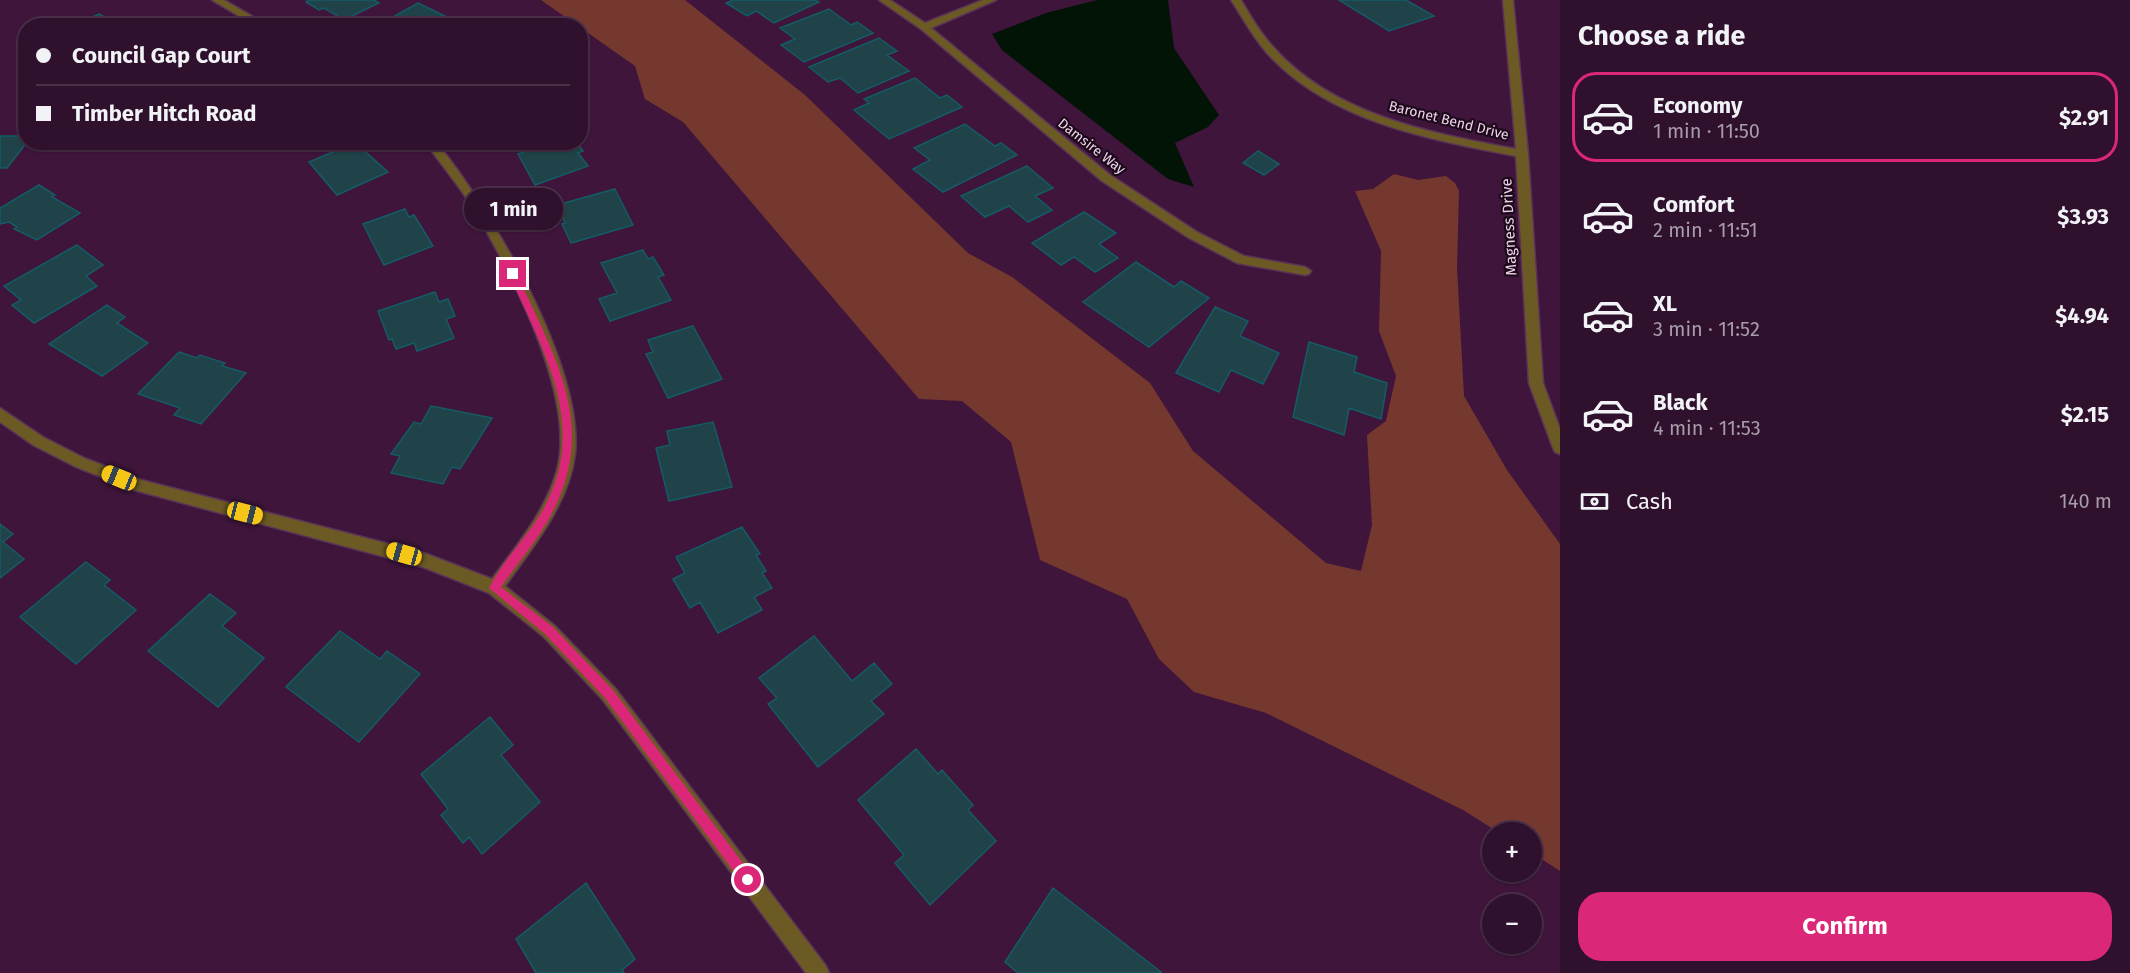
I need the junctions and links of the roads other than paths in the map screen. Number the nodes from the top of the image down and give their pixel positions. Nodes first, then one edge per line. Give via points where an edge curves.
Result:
1 (217, 0) edge
2 (884, 0) edge
3 (991, 0) edge
4 (1236, 0) edge
5 (1508, 0) edge
6 (250, 18) edge
7 (924, 27) junction
8 (436, 150) edge
9 (1522, 153) junction
10 (1305, 271) dead end
11 (0, 414) edge
12 (1560, 448) edge
13 (495, 588) junction
14 (819, 973) edge

1 - 6 street
2 - 7 street, Damsire Way
3 - 7 street
4 - 9 street, Baronet Bend Drive via 1277,58 1302,80 1331,97 1368,115 1418,131
5 - 9 street, Magness Drive
7 - 10 street, Damsire Way via 1106,178 1193,235 1241,260
8 - 13 street via 483,212 558,375 568,416 568,454 551,506
9 - 12 street, Magness Drive via 1536,383
11 - 13 street via 38,441 139,486 424,560
13 - 14 street via 549,630 609,694

